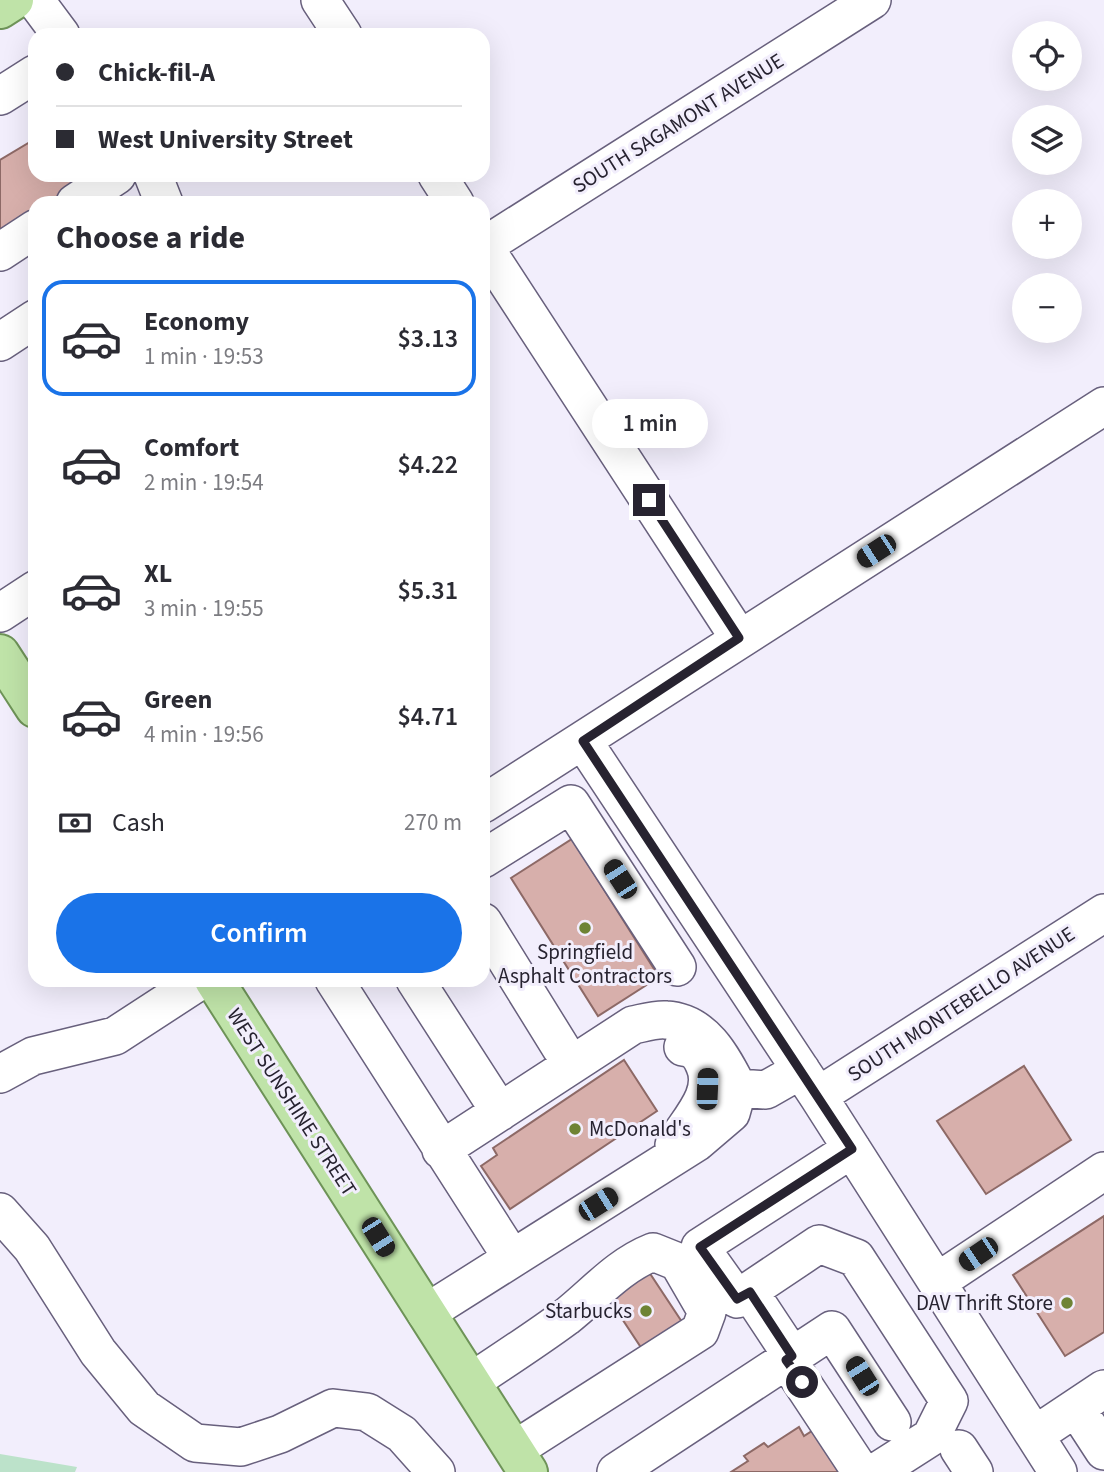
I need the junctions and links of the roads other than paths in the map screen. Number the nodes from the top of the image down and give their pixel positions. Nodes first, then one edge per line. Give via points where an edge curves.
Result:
1 (14, 0) edge
2 (35, 0) edge
3 (320, 0) edge
4 (872, 0) edge
5 (0, 9) edge
6 (56, 28) edge
7 (338, 28) edge
8 (28, 78) edge
9 (0, 96) edge
10 (106, 182) edge
11 (86, 196) edge
12 (28, 234) edge
13 (490, 241) edge
14 (0, 252) edge
15 (490, 256) edge
16 (28, 324) edge
17 (0, 342) edge
18 (1104, 406) edge
19 (28, 595) edge
20 (0, 613) edge
21 (739, 638) junction
22 (0, 654) edge
23 (28, 697) edge
24 (583, 741) junction
25 (490, 793) edge
26 (658, 854) junction
27 (490, 855) edge
28 (620, 879) junction
29 (1104, 913) edge
30 (490, 933) edge
31 (677, 967) dead end
32 (190, 987) edge
33 (218, 987) edge
34 (338, 987) edge
35 (420, 987) edge
36 (561, 1048) dead end
37 (0, 1074) edge
38 (809, 1083) junction
39 (738, 1088) junction
40 (500, 1112) junction
41 (852, 1149) junction
42 (447, 1158) junction
43 (662, 1164) junction
44 (1104, 1171) edge
45 (0, 1212) edge
46 (512, 1258) junction
47 (704, 1276) junction
48 (937, 1282) junction
49 (750, 1292) junction
50 (426, 1313) junction
51 (789, 1358) junction
52 (471, 1382) junction
53 (1090, 1399) edge
54 (892, 1422) dead end
55 (1104, 1451) edge
56 (1044, 1460) edge
57 (521, 1461) edge
58 (655, 1461) edge
59 (436, 1472) edge
60 (616, 1472) edge
61 (862, 1472) edge
62 (876, 1472) edge

1 - 5 main road
2 - 6 street
3 - 7 street
4 - 13 street, SOUTH SAGAMONT AVENUE
8 - 9 street
10 - 11 street
12 - 14 street
15 - 21 street
16 - 17 street
18 - 21 street
19 - 20 street
21 - 24 street
22 - 23 main road
24 - 25 street
24 - 26 street
26 - 28 street
26 - 38 street
27 - 28 street via 571,804
28 - 31 street
29 - 38 street, SOUTH MONTEBELLO AVENUE
30 - 36 street
32 - 37 street via 115,1036 33,1056
33 - 50 main road, WEST SUNSHINE STREET
34 - 42 street
35 - 40 street
38 - 39 street, SOUTH MONTEBELLO AVENUE via 765,1090
38 - 41 street
39 - 40 street via 713,1043 666,1020 633,1025
39 - 43 street via 731,1113
40 - 42 street
41 - 47 street via 700,1247
41 - 48 street
42 - 43 street via 635,1049 691,1048 708,1071 707,1089
42 - 46 street
43 - 46 street
44 - 48 street
45 - 59 street via 32,1248 98,1352 144,1408 195,1443 242,1447 333,1408 367,1412 402,1434
46 - 50 street
47 - 49 street via 737,1299
47 - 52 street via 668,1256 653,1252 639,1258 597,1287 568,1315
47 - 57 street via 707,1312 700,1331
48 - 56 street
49 - 51 street
49 - 62 street via 819,1244 856,1258 950,1401 931,1437
50 - 52 main road, WEST SUNSHINE STREET
51 - 54 street via 832,1330
51 - 58 street
51 - 61 street
52 - 57 main road, WEST SUNSHINE STREET
53 - 55 street
53 - 56 street
58 - 60 street

